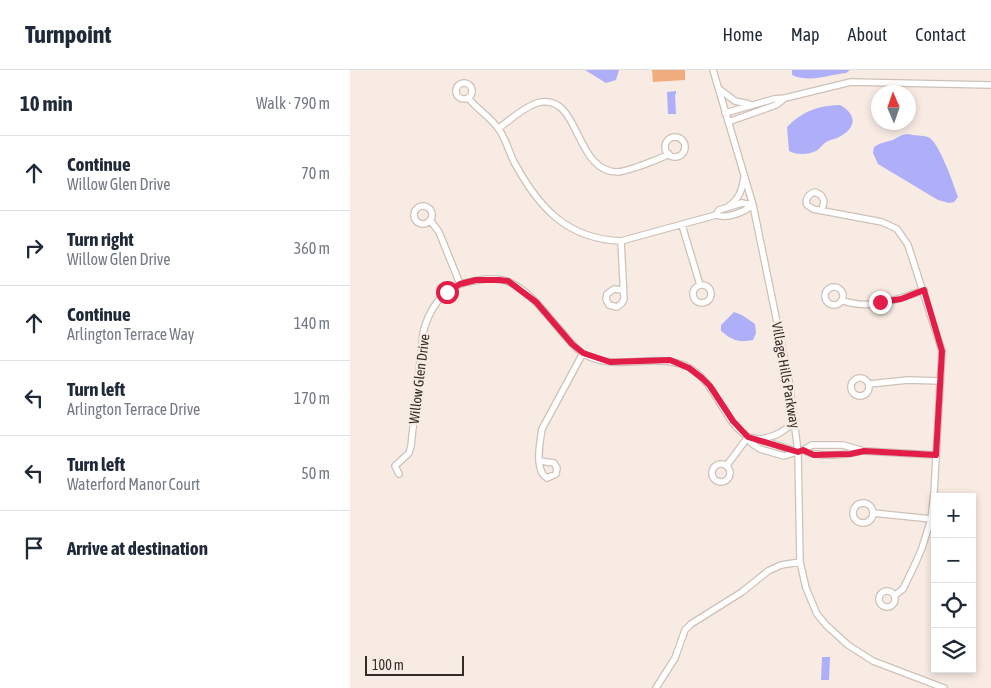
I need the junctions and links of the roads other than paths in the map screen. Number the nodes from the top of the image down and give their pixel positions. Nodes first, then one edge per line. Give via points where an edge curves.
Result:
1 (713, 70) edge
2 (991, 85) edge
3 (719, 89) junction
4 (468, 98) dead end
5 (785, 98) junction
6 (751, 105) junction
7 (725, 113) junction
8 (728, 122) junction
9 (499, 128) junction
10 (669, 154) dead end
11 (744, 176) junction
12 (753, 205) junction
13 (724, 208) junction
14 (822, 210) dead end
15 (716, 215) junction
16 (430, 220) dead end
17 (682, 225) junction
18 (622, 241) junction
19 (460, 284) junction
20 (700, 286) dead end
21 (924, 290) junction
22 (623, 293) dead end
23 (842, 300) dead end
24 (583, 353) junction
25 (940, 381) junction
26 (869, 384) dead end
27 (795, 421) junction
28 (748, 437) junction
29 (759, 439) junction
30 (801, 451) junction
31 (864, 451) junction
32 (936, 455) junction
33 (540, 461) junction
34 (727, 465) dead end
35 (399, 474) dead end
36 (933, 493) edge
37 (873, 512) dead end
38 (931, 519) joint
39 (800, 562) junction
40 (895, 595) dead end
41 (656, 688) edge
42 (944, 688) edge

1 - 3 street, Village Hills Parkway
2 - 5 street via 851,82
3 - 6 street via 735,101
3 - 7 street, Village Hills Parkway
4 - 9 street
5 - 6 street
5 - 8 street via 776,105
6 - 7 street
7 - 8 street, Village Hills Parkway
8 - 11 street, Village Hills Parkway
9 - 10 street via 535,104 553,102 564,110 589,155 605,169 628,170
9 - 18 street via 529,187 554,216 587,237
11 - 12 street, Village Hills Parkway
11 - 13 street via 740,194 735,202
12 - 13 street via 742,203
12 - 15 street via 744,212 721,217
12 - 27 street, Village Hills Parkway
13 - 15 street
14 - 21 street via 882,222 897,229 908,245
15 - 17 street
16 - 19 street via 439,232
17 - 18 street
17 - 20 street
18 - 22 street
19 - 24 street, Willow Glen Drive via 483,280 508,281 536,302
19 - 35 street, Willow Glen Drive via 440,298 426,322 411,446 409,453 395,466
21 - 23 street via 901,299 880,302 858,304
21 - 25 street via 942,351
24 - 28 street, Willow Glen Drive via 610,362 670,360 689,368 710,386
24 - 33 street via 544,424
25 - 26 street
25 - 32 street
27 - 29 street via 774,437
27 - 30 street, Village Hills Parkway
28 - 29 street
28 - 30 street, Willow Glen Drive via 760,449 777,455 788,456
28 - 34 street
29 - 30 street
30 - 31 street via 814,455
30 - 31 street via 812,445 849,446
30 - 39 street, Village Hills Parkway
31 - 32 street
32 - 36 street
33 - 33 street via 552,461 557,468 556,474 544,477
37 - 38 street
38 - 40 street via 916,562 903,589
39 - 41 street via 768,571 742,592 691,624
39 - 42 street, Village Hills Parkway via 817,614 848,645 873,660

